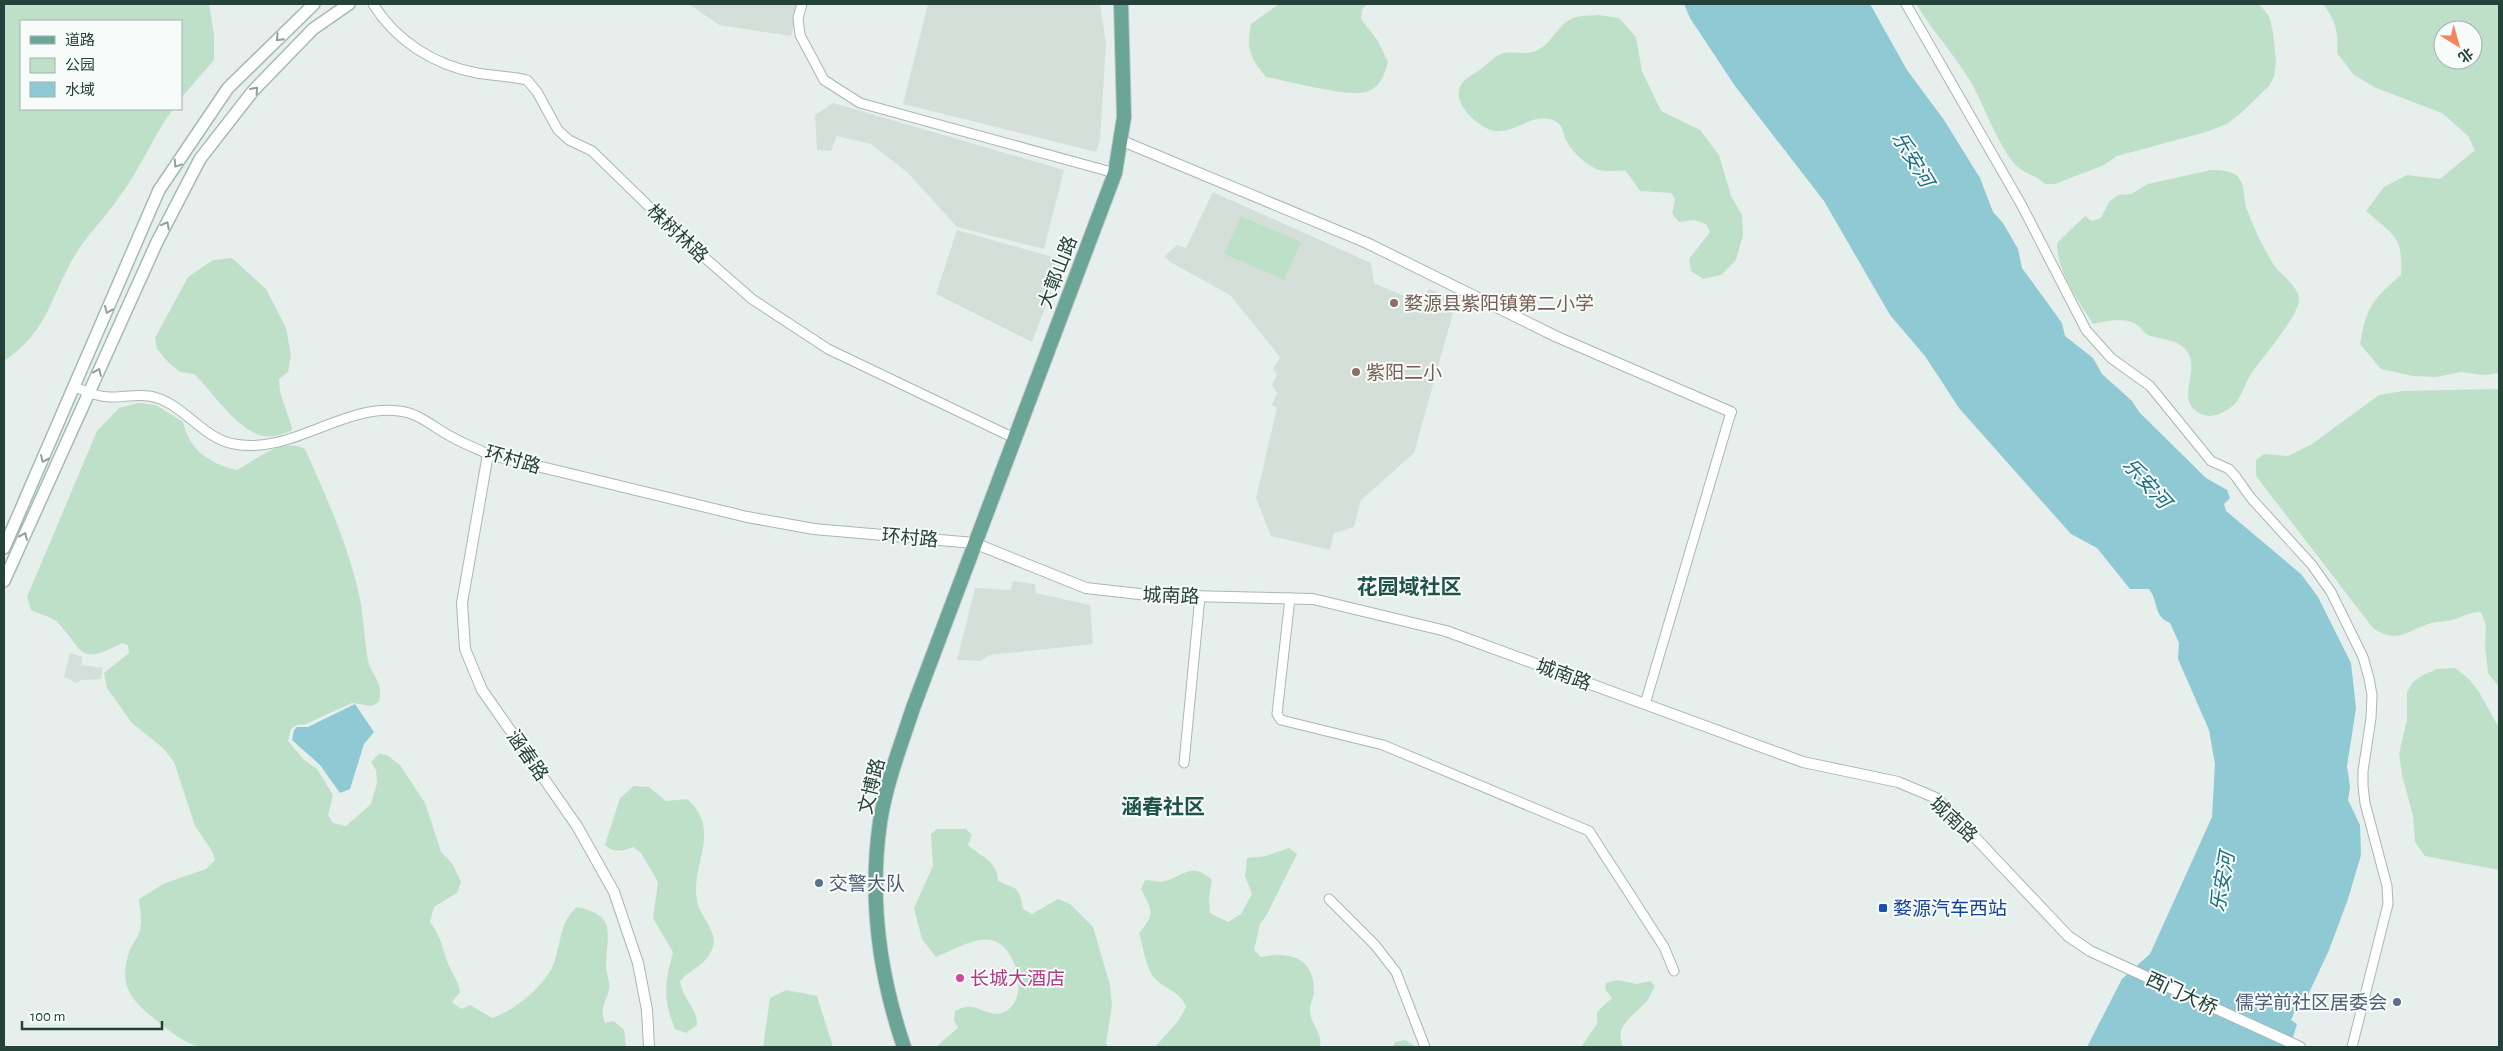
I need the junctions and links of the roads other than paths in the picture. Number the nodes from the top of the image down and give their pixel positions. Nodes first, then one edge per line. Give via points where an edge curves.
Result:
1 (314, 4) edge
2 (349, 4) edge
3 (374, 4) edge
4 (802, 4) edge
5 (1121, 4) edge
6 (1906, 4) edge
7 (1120, 140) junction
8 (1115, 173) junction
9 (75, 387) junction
10 (88, 393) junction
11 (1731, 412) joint
12 (1014, 438) junction
13 (488, 454) junction
14 (974, 543) junction
15 (4, 548) edge
16 (4, 581) edge
17 (1200, 596) junction
18 (1290, 598) junction
19 (1644, 704) junction
20 (1184, 763) dead end
21 (1329, 900) dead end
22 (2090, 951) joint
23 (1674, 972) dead end
24 (649, 1047) edge
25 (904, 1047) edge
26 (1425, 1047) edge
27 (2300, 1047) edge
28 (2352, 1047) edge

1 -> 9 main road via 228,88 159,190
10 -> 2 main road via 157,242 200,159 273,71 313,30
3 - 12 street, 株树林路 via 385,23 433,59 475,72 527,80 558,130 569,140 592,151 672,229 752,300 828,350
4 - 8 street via 798,18 800,35 824,80 860,104
5 - 7 main road, 大鄣山路 via 1124,117
6 - 28 street via 2021,204 2086,330 2111,358 2150,386 2211,461 2229,469 2312,565 2331,592 2363,657 2372,695 2363,772 2365,803 2387,886 2388,904
7 - 8 main road, 大鄣山路
7 - 11 street via 1367,243 1554,336
8 - 12 main road, 大鄣山路
9 - 10 street, 环村路
9 -> 15 main road
10 - 13 street, 环村路 via 110,397 150,396 172,405 208,433 234,444 272,444 364,413 399,411 416,415
16 -> 10 main road
11 - 19 street
12 - 14 main road, 大鄣山路
13 - 14 street, 环村路 via 747,517 814,529
13 - 24 street, 涵春路 via 462,603 465,648 482,690 577,826 614,892 638,964 647,1010
14 - 17 street, 城南路 via 1086,588
14 - 25 main road, 文博路 via 914,708 880,821 875,886 877,929 883,974
17 - 18 street, 城南路
17 - 20 street
18 - 19 street, 城南路 via 1313,599 1446,631
18 - 23 street via 1277,714 1281,720 1383,746 1589,831 1664,947
19 - 22 street, 城南路 via 1803,762 1898,782 1936,798 2068,936
21 - 26 street via 1375,945 1396,972
22 - 27 street, 西门大桥

